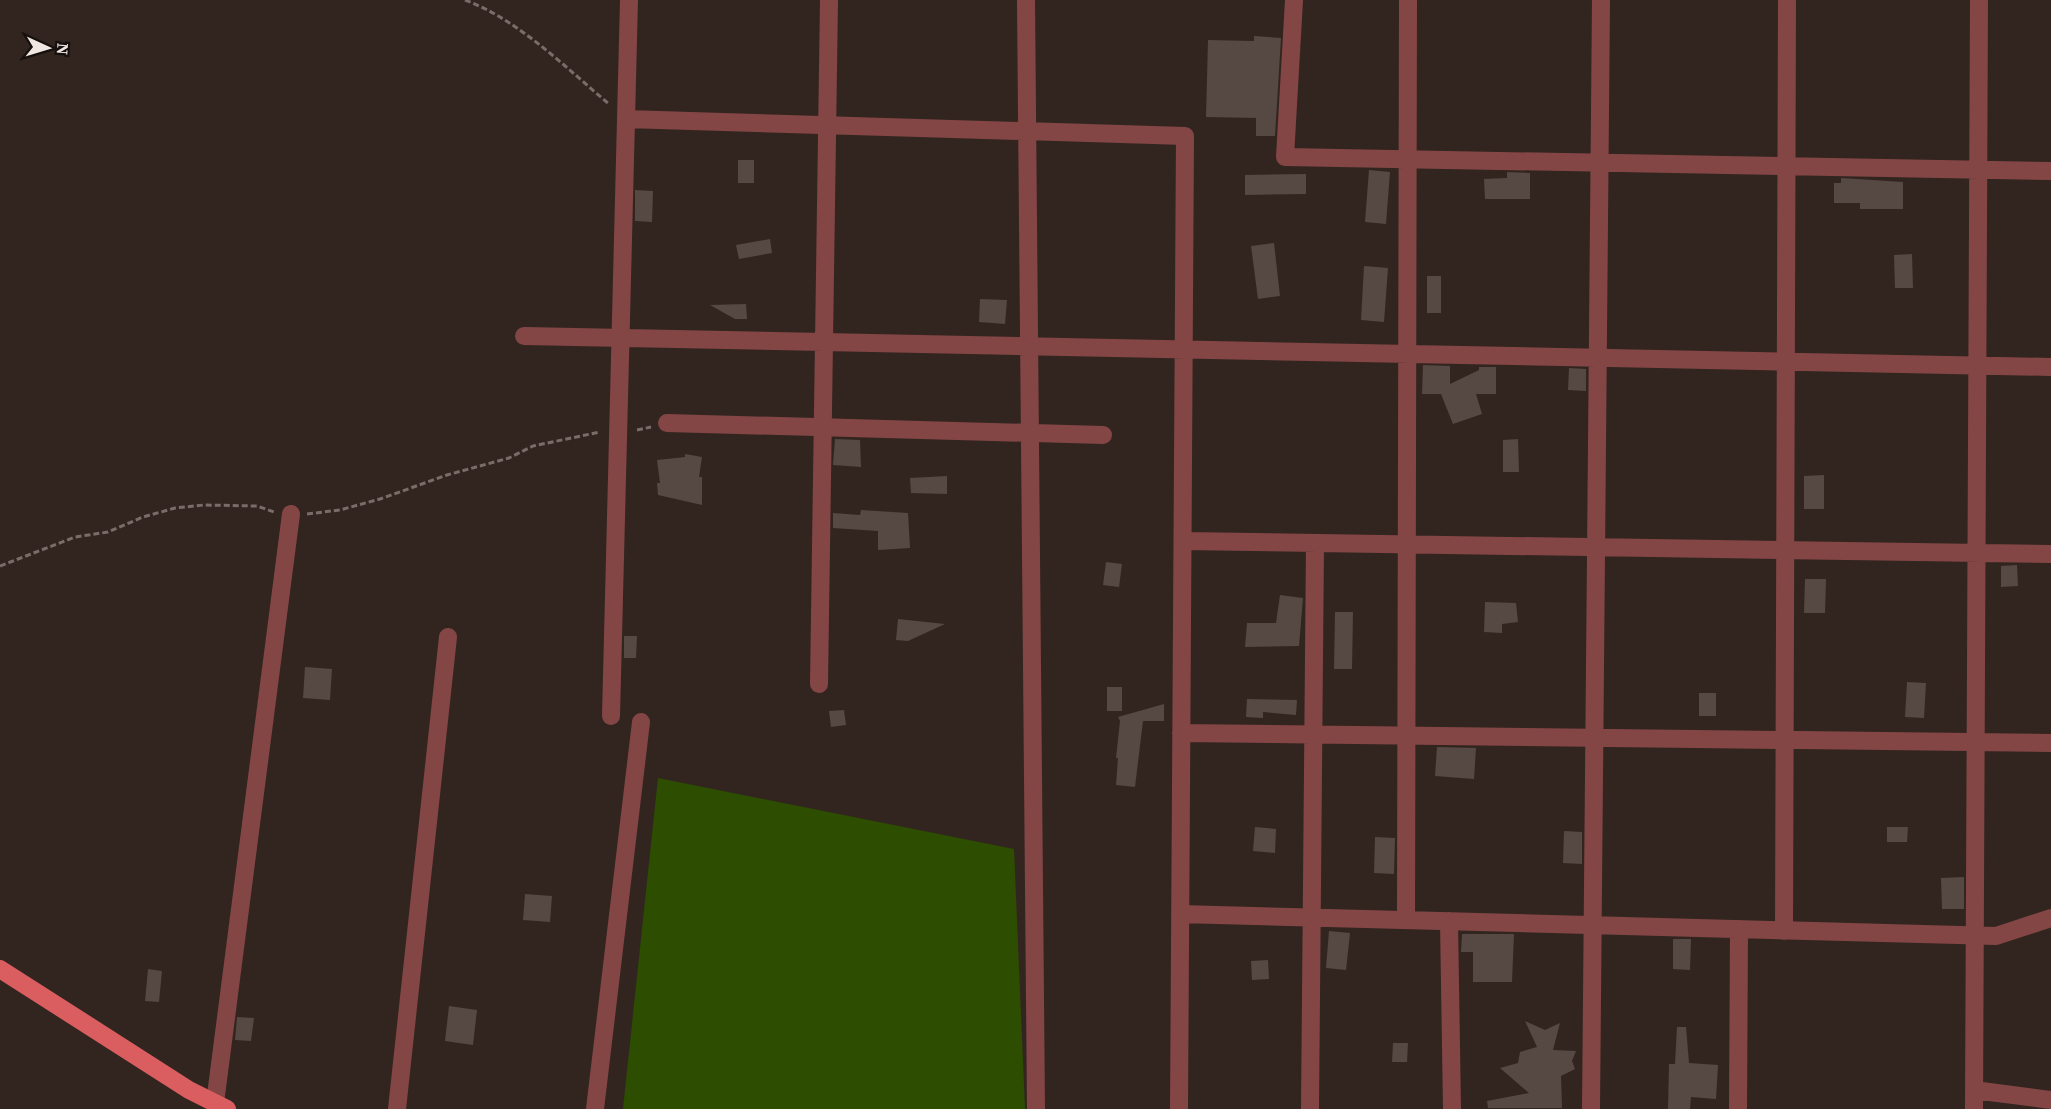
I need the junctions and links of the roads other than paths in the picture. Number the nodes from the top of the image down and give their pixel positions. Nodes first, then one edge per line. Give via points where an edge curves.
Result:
1 (629, 0) edge
2 (829, 0) edge
3 (1026, 0) edge
4 (1294, 0) edge
5 (1408, 0) edge
6 (1601, 0) edge
7 (1787, 0) edge
8 (1979, 0) edge
9 (626, 119) junction
10 (827, 125) junction
11 (1027, 131) junction
12 (1408, 159) junction
13 (1599, 163) junction
14 (1786, 166) junction
15 (1978, 170) junction
16 (2051, 171) edge
17 (524, 336) dead end
18 (621, 338) junction
19 (824, 342) junction
20 (1029, 346) junction
21 (1184, 349) junction
22 (1408, 354) junction
23 (1598, 358) junction
24 (1786, 362) junction
25 (1977, 365) junction
26 (2051, 367) edge
27 (667, 423) road end
28 (823, 427) junction
29 (1030, 433) junction
30 (1103, 435) dead end
31 (291, 514) road end
32 (1183, 542) junction
33 (1315, 544) junction
34 (1407, 545) junction
35 (1596, 548) junction
36 (1785, 551) junction
37 (1977, 553) junction
38 (2051, 555) edge
39 (448, 637) dead end
40 (819, 684) dead end
41 (611, 716) dead end
42 (641, 722) dead end
43 (1181, 733) junction
44 (1314, 734) junction
45 (1407, 736) junction
46 (1594, 738) junction
47 (1784, 740) junction
48 (1976, 742) junction
49 (2051, 743) edge
50 (1180, 914) junction
51 (1312, 918) junction
52 (2051, 918) edge
53 (1406, 920) junction
54 (1449, 921) junction
55 (1593, 925) junction
56 (1739, 929) junction
57 (1784, 931) junction
58 (1974, 936) junction
59 (0, 969) edge
60 (1974, 1090) junction
61 (2051, 1100) edge
62 (2031, 1103) edge
63 (221, 1106) edge
64 (397, 1109) edge
65 (595, 1109) edge
66 (1036, 1109) edge
67 (1179, 1109) edge
68 (1310, 1109) edge
69 (1452, 1109) edge
70 (1591, 1109) edge
71 (1738, 1109) edge
72 (1974, 1109) edge

1 - 9 street
2 - 10 street
3 - 11 street
4 - 12 street via 1285,157
5 - 12 street
6 - 13 street
7 - 14 street
8 - 15 street
9 - 10 street
9 - 18 street
10 - 11 street
10 - 19 street
11 - 20 street
11 - 21 street via 1185,136
12 - 13 street
12 - 22 street
13 - 14 street
13 - 23 street
14 - 15 street
14 - 24 street
15 - 16 street
15 - 25 street
17 - 18 street
18 - 19 street
18 - 41 street
19 - 20 street
19 - 28 street
20 - 21 street
20 - 29 street
21 - 22 street
21 - 32 street
22 - 23 street
22 - 34 street
23 - 24 street
23 - 35 street
24 - 25 street
24 - 36 street
25 - 26 street
25 - 37 street
27 - 28 street
28 - 29 street
28 - 40 street
29 - 30 street
29 - 66 street
31 - 63 street
32 - 33 street
32 - 43 street
33 - 34 street
33 - 44 street
34 - 35 street
34 - 45 street
35 - 36 street
35 - 46 street
36 - 37 street
36 - 47 street
37 - 38 street
37 - 48 street
39 - 64 street
42 - 65 street
43 - 44 street
43 - 50 street
44 - 45 street
44 - 51 street
45 - 46 street
45 - 53 street
46 - 47 street
46 - 55 street
47 - 48 street
47 - 57 street
48 - 49 street
48 - 58 street
50 - 51 street
50 - 67 street
51 - 53 street
51 - 68 street
52 - 58 street via 1996,936
53 - 54 street
54 - 55 street
54 - 69 street
55 - 56 street
55 - 70 street
56 - 57 street
56 - 71 street
57 - 58 street
58 - 60 street
59 - 63 main road via 189,1090
60 - 62 street
60 - 72 street
61 - 62 street

